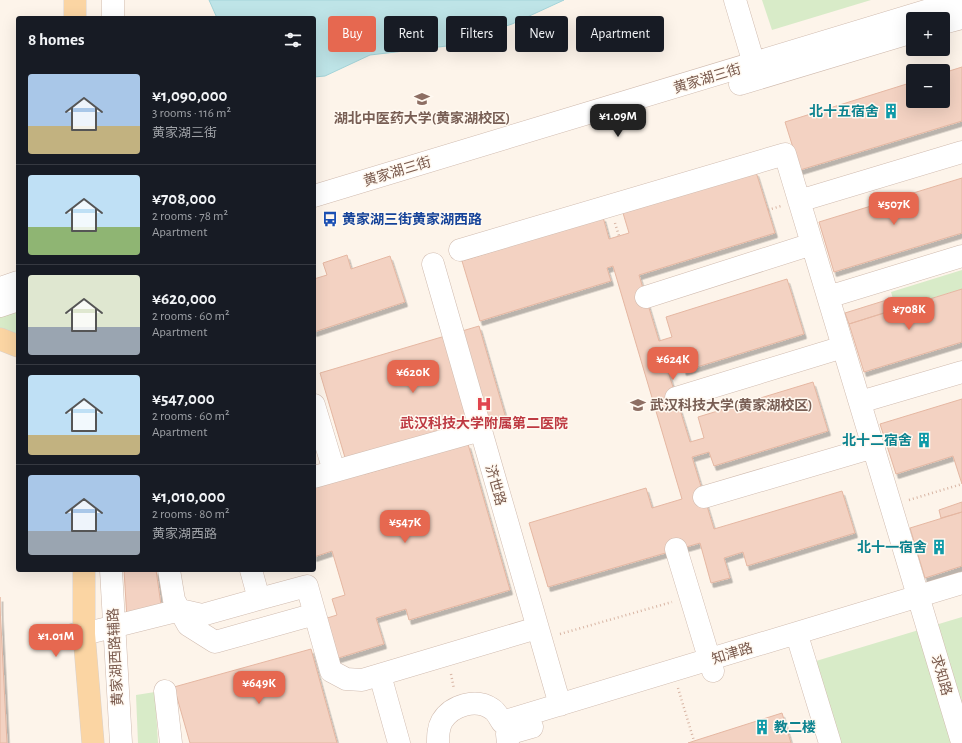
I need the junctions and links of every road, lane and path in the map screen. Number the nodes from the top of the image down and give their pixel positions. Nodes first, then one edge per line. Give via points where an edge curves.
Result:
1 (75, 0) edge
2 (90, 0) edge
3 (113, 0) edge
4 (735, 0) edge
5 (962, 0) edge
6 (75, 16) edge
7 (90, 16) edge
8 (113, 16) edge
9 (962, 18) edge
10 (950, 21) edge
11 (906, 34) edge
12 (756, 71) junction
13 (962, 152) edge
14 (316, 195) edge
15 (799, 201) junction
16 (316, 211) edge
17 (812, 244) junction
18 (460, 250) dead end
19 (962, 256) edge
20 (433, 264) dead end
21 (16, 283) edge
22 (0, 288) edge
23 (646, 297) dead end
24 (828, 297) junction
25 (16, 301) edge
26 (0, 306) edge
27 (0, 339) edge
28 (16, 345) edge
29 (843, 347) junction
30 (962, 372) edge
31 (676, 398) dead end
32 (860, 402) junction
33 (316, 412) edge
34 (480, 430) junction
35 (874, 448) junction
36 (334, 471) junction
37 (316, 476) edge
38 (962, 484) edge
39 (704, 498) dead end
40 (891, 505) junction
41 (676, 549) dead end
42 (70, 572) edge
43 (84, 572) edge
44 (111, 572) edge
45 (169, 572) edge
46 (252, 572) edge
47 (962, 583) edge
48 (962, 596) edge
49 (690, 597) junction
50 (259, 599) junction
51 (921, 602) junction
52 (180, 610) junction
53 (315, 614) junction
54 (113, 626) junction
55 (78, 634) junction
56 (539, 634) junction
57 (800, 645) junction
58 (446, 656) junction
59 (711, 665) junction
60 (380, 675) junction
61 (676, 683) junction
62 (165, 691) dead end
63 (560, 705) junction
64 (459, 706) junction
65 (506, 733) edge
66 (694, 741) dead end
67 (962, 742) edge
68 (79, 743) edge
69 (93, 743) edge
70 (121, 743) edge
71 (171, 743) edge
72 (399, 743) edge
73 (438, 743) edge
74 (830, 743) edge

1 - 6 main road
2 - 7 main road
3 - 8 street
4 - 12 street
5 - 12 street, 黄家湖三街
9 - 10 street
11 - 12 street, 黄家湖三街
12 - 14 street, 黄家湖三街
12 - 16 street, 黄家湖三街
13 - 15 street
15 - 17 street, 求知路
15 - 18 street, 求知路 via 785,154
17 - 23 street
17 - 24 street, 求知路
19 - 24 street
20 - 34 street, 济世路
21 - 22 street
24 - 29 street, 求知路
25 - 26 street
27 - 28 main road
29 - 31 street
29 - 32 street, 求知路
30 - 32 street
32 - 35 street, 求知路
33 - 36 street
34 - 36 street
34 - 56 street, 济世路
35 - 39 street
35 - 40 street, 求知路
36 - 37 street
38 - 40 path
40 - 51 street, 求知路
41 - 49 street
42 - 55 main road
43 - 55 main road
44 - 54 street, 黄家湖西路辅路
45 - 52 street via 174,600
46 - 50 street
47 - 51 street, 知津路
48 - 51 street, 知津路
49 - 56 path
49 - 59 street
50 - 52 street via 202,615
50 - 53 street via 307,586
51 - 57 street, 知津路
51 - 59 street, 知津路
51 - 67 street, 求知路
52 - 53 street via 188,625 215,642
52 - 54 street
53 - 60 street via 331,671 346,679 362,680
54 - 55 street
54 - 70 street, 黄家湖西路辅路
55 - 68 main road
55 - 69 main road
56 - 58 street
56 - 63 street, 济世路
57 - 59 street, 知津路
57 - 74 street
58 - 60 street
58 - 64 path
59 - 61 street, 知津路
59 - 63 street, 知津路
60 - 72 street
61 - 65 street, 知津路
61 - 66 path
62 - 71 street
63 - 65 street, 知津路
64 - 65 street via 482,705 493,710
64 - 73 street via 442,722

